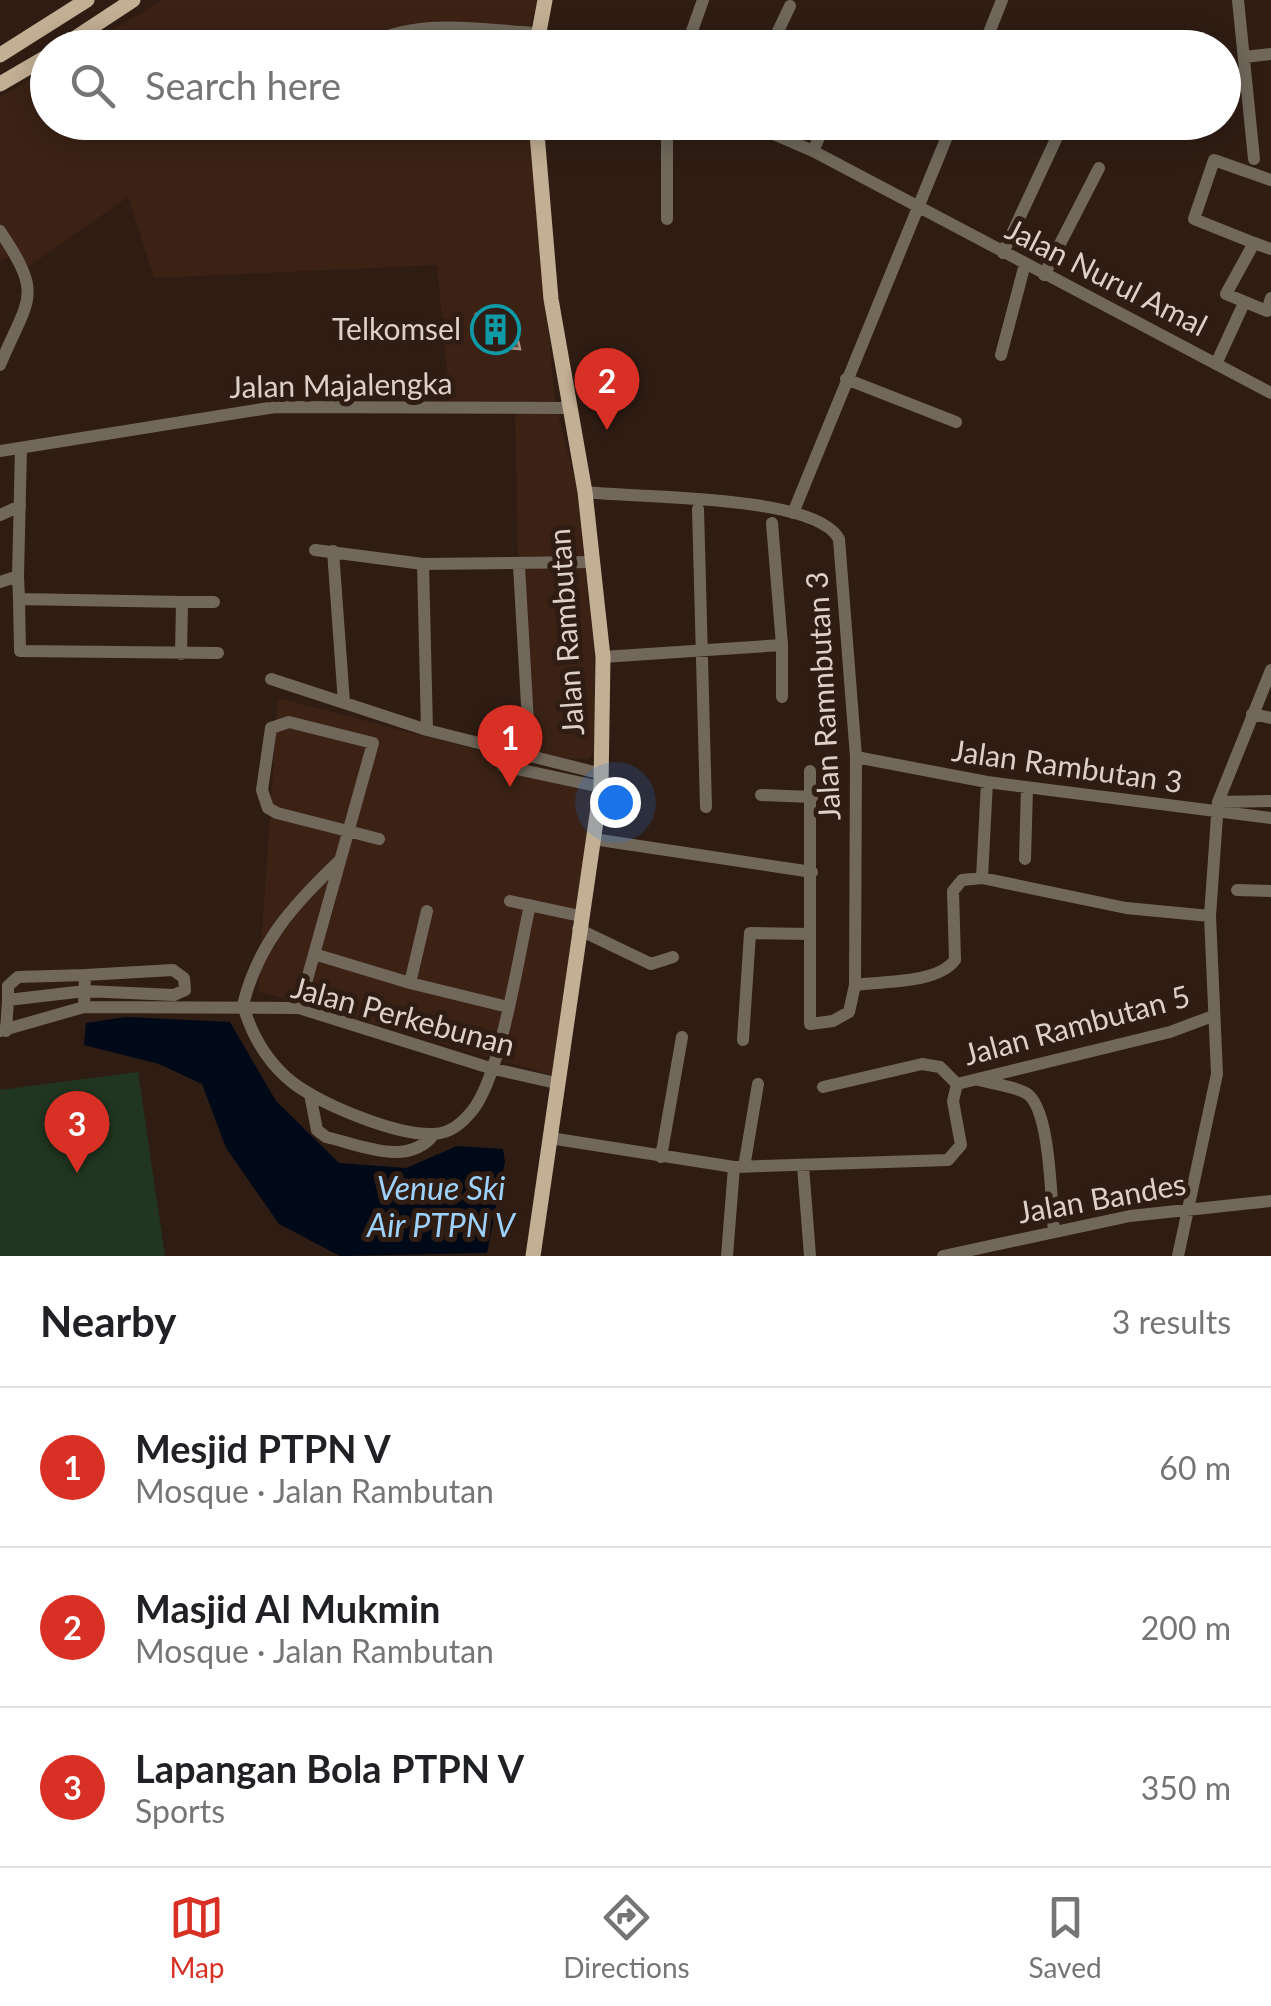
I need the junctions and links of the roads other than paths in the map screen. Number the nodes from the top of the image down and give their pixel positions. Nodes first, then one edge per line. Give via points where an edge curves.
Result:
1 (88, 0) edge
2 (133, 0) edge
3 (545, 0) edge
4 (703, 0) edge
5 (1002, 0) edge
6 (1238, 0) edge
7 (790, 6) dead end
8 (40, 30) edge
9 (87, 30) edge
10 (415, 30) edge
11 (454, 30) edge
12 (538, 30) edge
13 (692, 30) edge
14 (779, 30) edge
15 (990, 30) edge
16 (30, 36) edge
17 (1271, 54) edge
18 (0, 55) edge
19 (1244, 57) junction
20 (30, 66) edge
21 (0, 84) edge
22 (538, 140) edge
23 (667, 140) edge
24 (788, 140) edge
25 (818, 140) edge
26 (946, 140) edge
27 (1056, 140) edge
28 (813, 151) junction
29 (1254, 158) dead end
30 (1099, 168) dead end
31 (1271, 180) edge
32 (918, 209) junction
33 (667, 219) dead end
34 (0, 230) edge
35 (1254, 243) junction
36 (1271, 249) edge
37 (1003, 252) junction
38 (1024, 264) junction
39 (1044, 274) junction
40 (1271, 298) edge
41 (1244, 303) junction
42 (1001, 354) dead end
43 (1216, 364) junction
44 (0, 365) edge
45 (846, 379) junction
46 (1271, 393) edge
47 (567, 408) junction
48 (956, 422) dead end
49 (21, 448) junction
50 (0, 451) edge
51 (585, 492) junction
52 (20, 506) junction
53 (698, 509) dead end
54 (793, 513) junction
55 (0, 515) edge
56 (772, 523) dead end
57 (314, 550) dead end
58 (333, 552) junction
59 (592, 562) junction
60 (423, 564) junction
61 (519, 566) junction
62 (18, 576) junction
63 (0, 582) edge
64 (19, 598) junction
65 (182, 602) junction
66 (214, 602) dead end
67 (782, 644) junction
68 (704, 650) junction
69 (181, 654) junction
70 (218, 654) dead end
71 (603, 657) junction
72 (1271, 670) edge
73 (271, 679) dead end
74 (782, 697) dead end
75 (344, 702) junction
76 (1252, 714) junction
77 (1271, 718) edge
78 (427, 730) junction
79 (530, 757) junction
80 (856, 757) junction
81 (503, 766) dead end
82 (810, 771) dead end
83 (602, 781) junction
84 (987, 782) junction
85 (1027, 788) junction
86 (761, 795) dead end
87 (812, 798) junction
88 (1271, 801) edge
89 (706, 806) dead end
90 (1218, 808) junction
91 (1271, 818) edge
92 (347, 832) junction
93 (592, 839) junction
94 (379, 840) dead end
95 (1025, 859) dead end
96 (339, 861) junction
97 (812, 872) junction
98 (982, 878) junction
99 (1237, 890) dead end
100 (1271, 891) edge
101 (510, 901) dead end
102 (530, 905) junction
103 (426, 911) dead end
104 (1210, 916) junction
105 (579, 923) junction
106 (810, 934) junction
107 (314, 954) junction
108 (674, 957) dead end
109 (85, 974) junction
110 (410, 983) junction
111 (855, 985) junction
112 (85, 991) junction
113 (8, 1000) junction
114 (243, 1005) junction
115 (84, 1007) junction
116 (508, 1007) junction
117 (299, 1008) junction
118 (1213, 1016) junction
119 (3, 1031) edge
120 (682, 1038) dead end
121 (744, 1040) dead end
122 (490, 1068) junction
123 (978, 1080) junction
124 (556, 1083) junction
125 (758, 1084) dead end
126 (957, 1084) junction
127 (823, 1087) dead end
128 (310, 1094) junction
129 (434, 1134) junction
130 (550, 1138) junction
131 (661, 1157) junction
132 (802, 1166) junction
133 (739, 1167) junction
134 (1271, 1202) edge
135 (1185, 1207) junction
136 (1054, 1232) junction
137 (533, 1256) edge
138 (727, 1256) edge
139 (810, 1256) edge
140 (943, 1256) edge
141 (1178, 1256) edge

1 - 8 main road
2 - 9 main road
3 - 12 main road
4 - 13 street
5 - 15 street
6 - 19 street
7 - 14 street
10 - 11 street
16 - 18 main road
17 - 19 street
19 - 29 street
20 - 21 main road
22 - 47 main road, Jalan Rambutan
23 - 33 street
24 - 28 street, Jalan Nurul Amal
25 - 28 street
26 - 32 street
27 - 37 street
28 - 32 street, Jalan Nurul Amal
30 - 39 street
31 - 35 street via 1214,160 1194,219
32 - 37 street, Jalan Nurul Amal
32 - 45 street
34 - 44 street via 30,284
35 - 36 street
35 - 41 street via 1226,294
37 - 38 street, Jalan Nurul Amal
38 - 39 street, Jalan Nurul Amal
38 - 42 street
39 - 43 street, Jalan Nurul Amal
40 - 41 street via 1267,311
41 - 43 street
43 - 46 street, Jalan Nurul Amal
45 - 48 street
45 - 54 street
47 - 49 street, Jalan Majalengka via 275,408
47 - 51 main road, Jalan Rambutan
49 - 50 street, Jalan Majalengka
49 - 52 street
51 - 54 street, Jalan Ramnbutan 3 via 711,498
51 - 59 main road, Jalan Rambutan
52 - 55 street
52 - 62 street
53 - 68 street
54 - 80 street, Jalan Ramnbutan 3 via 830,526 841,545
56 - 67 street
57 - 58 street
58 - 60 street
58 - 75 street
59 - 61 street
59 - 71 main road, Jalan Rambutan
60 - 61 street
60 - 78 street
61 - 79 street
62 - 63 street
62 - 64 street
64 - 65 street
64 - 69 street via 20,652
65 - 66 street
65 - 69 street
67 - 68 street
67 - 74 street
68 - 71 street
68 - 89 street
69 - 70 street
71 - 83 main road, Jalan Rambutan
72 - 76 street
73 - 75 street
75 - 78 street
76 - 77 street
76 - 90 street
78 - 79 street
79 - 83 street
80 - 84 street, Jalan Rambutan 3
80 - 111 street, Jalan Ramnbutan 3
81 - 83 street
82 - 87 street
83 - 93 main road, Jalan Rambutan
84 - 85 street, Jalan Rambutan 3
84 - 98 street
85 - 90 street, Jalan Rambutan 3
85 - 95 street
86 - 87 street
87 - 97 street
88 - 90 street
90 - 91 street, Jalan Rambutan 3
90 - 104 street
92 - 92 street via 277,813 264,803 272,728 279,722 373,744
92 - 94 street
92 - 96 street
93 - 97 street
93 - 105 main road, Jalan Rambutan
96 - 107 street
96 - 114 street via 266,941
97 - 106 street
98 - 104 street via 1126,908
98 - 111 street via 962,880 953,891 952,966
99 - 100 street
101 - 102 street
102 - 105 street
102 - 116 street
103 - 110 street
104 - 118 street
105 - 108 street via 651,964
105 - 124 main road, Jalan Rambutan
106 - 111 street via 810,1024 849,1012
106 - 121 street via 750,933
107 - 110 street
107 - 117 street
109 - 112 street
109 - 112 street via 174,970 185,990
109 - 113 street via 18,977 8,986
110 - 116 street
112 - 113 street
112 - 115 street
113 - 119 street
114 - 115 street, Jalan Perkebunan
114 - 117 street, Jalan Perkebunan
114 - 128 street via 262,1050
115 - 119 street, Jalan Perkebunan
116 - 122 street
117 - 122 street, Jalan Perkebunan
118 - 123 street, Jalan Rambutan 5
118 - 135 street via 1217,1074
120 - 131 street
122 - 124 street, Jalan Perkebunan
122 - 129 street via 477,1106 464,1121
123 - 126 street, Jalan Rambutan 5
123 - 136 street via 1025,1093 1036,1106
124 - 130 main road, Jalan Rambutan
125 - 133 street
126 - 127 street via 940,1068 922,1064
126 - 132 street, Jalan Rambutan 5 via 956,1156
128 - 129 street via 358,1115
128 - 129 street via 317,1130 326,1137 405,1154
130 - 131 street, Jalan Rambutan 5
130 - 137 main road, Jalan Rambutan
131 - 133 street, Jalan Rambutan 5
132 - 133 street, Jalan Rambutan 5
132 - 139 street
133 - 138 street
134 - 135 street, Jalan Bandes
135 - 136 street, Jalan Bandes
135 - 141 street
136 - 140 street, Jalan Bandes

